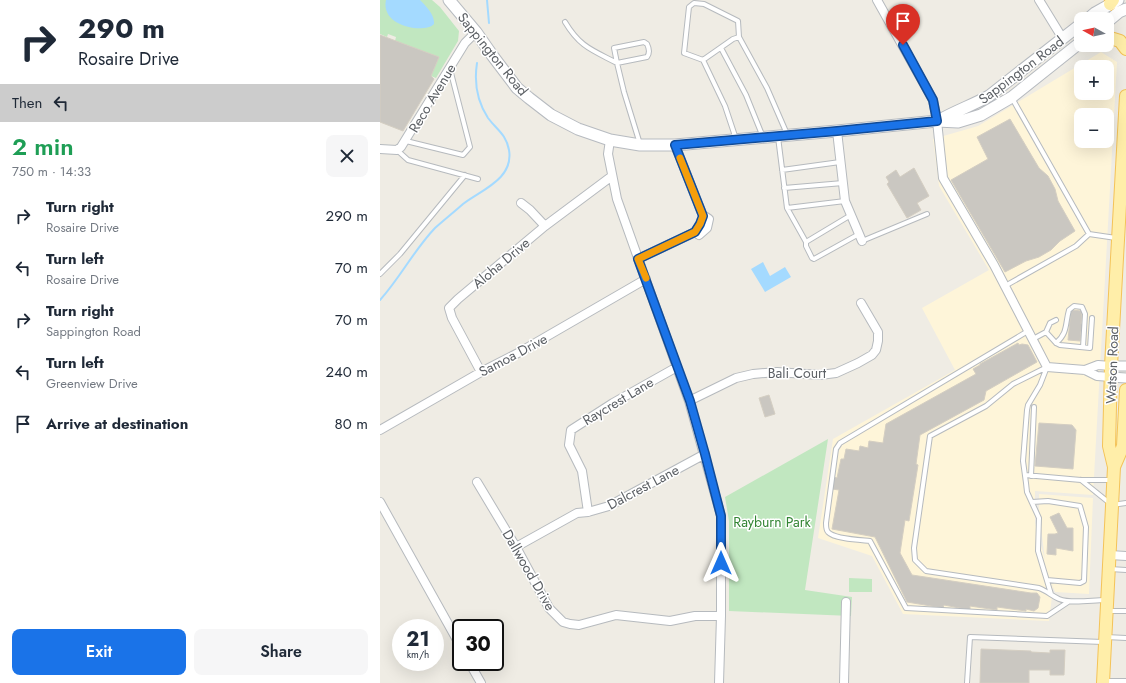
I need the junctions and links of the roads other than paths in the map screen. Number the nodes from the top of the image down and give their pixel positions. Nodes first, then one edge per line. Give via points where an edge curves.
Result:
1 (449, 0) edge
2 (877, 0) edge
3 (1039, 0) edge
4 (1114, 1) edge
5 (1126, 9) edge
6 (1097, 12) edge
7 (1114, 16) edge
8 (565, 22) dead end
9 (1074, 30) edge
10 (476, 32) junction
11 (739, 37) junction
12 (1114, 39) edge
13 (1062, 40) junction
14 (1074, 47) edge
15 (721, 48) junction
16 (1126, 49) edge
17 (1068, 52) junction
18 (703, 60) junction
19 (617, 63) junction
20 (450, 68) junction
21 (1126, 96) edge
22 (1012, 98) junction
23 (937, 121) junction
24 (837, 131) junction
25 (783, 136) junction
26 (763, 137) junction
27 (737, 139) junction
28 (610, 140) junction
29 (406, 141) junction
30 (640, 145) junction
31 (675, 145) junction
32 (380, 149) edge
33 (397, 150) junction
34 (840, 162) junction
35 (782, 170) junction
36 (465, 175) junction
37 (612, 176) junction
38 (478, 178) dead end
39 (842, 183) junction
40 (784, 188) junction
41 (845, 201) junction
42 (521, 203) dead end
43 (787, 208) junction
44 (927, 214) dead end
45 (851, 215) junction
46 (545, 226) junction
47 (1090, 234) junction
48 (861, 238) junction
49 (1118, 239) junction
50 (806, 242) junction
51 (638, 259) junction
52 (380, 274) edge
53 (646, 279) junction
54 (1005, 286) junction
55 (861, 303) dead end
56 (1092, 318) dead end
57 (1056, 320) dead end
58 (1028, 331) junction
59 (1046, 332) junction
60 (1033, 340) junction
61 (1056, 343) junction
62 (1083, 348) junction
63 (1047, 366) junction
64 (1126, 366) edge
65 (677, 367) junction
66 (1111, 371) junction
67 (481, 372) junction
68 (1126, 378) edge
69 (1126, 390) edge
70 (690, 401) junction
71 (1034, 408) dead end
72 (380, 430) edge
73 (1125, 436) edge
74 (705, 454) junction
75 (1123, 454) edge
76 (1114, 466) junction
77 (1025, 475) junction
78 (1031, 476) junction
79 (1081, 480) junction
80 (1113, 480) junction
81 (477, 482) dead end
82 (380, 502) edge
83 (1032, 502) junction
84 (1126, 503) edge
85 (1112, 505) junction
86 (588, 512) junction
87 (516, 547) junction
88 (1110, 555) junction
89 (1126, 556) edge
90 (1109, 569) junction
91 (1126, 570) edge
92 (1047, 580) junction
93 (1052, 595) junction
94 (846, 602) dead end
95 (1068, 602) junction
96 (1107, 606) junction
97 (1126, 612) edge
98 (721, 616) junction
99 (452, 631) edge
100 (1126, 638) edge
101 (1106, 640) junction
102 (474, 671) edge
103 (1126, 681) edge
104 (1103, 682) edge
105 (481, 683) edge
106 (719, 683) edge
107 (844, 683) edge
108 (967, 683) edge

1 - 10 main road, Sappington Road
2 - 23 street via 933,100
3 - 13 street
4 - 6 main road
5 - 7 main road
8 - 19 lane via 573,35 586,47
9 - 13 main road, Sappington Road
10 - 20 street, Reco Avenue via 465,43
10 - 28 main road, Sappington Road via 517,88 529,98 551,115 578,129
11 - 15 lane
11 - 18 lane via 738,21 704,4 694,3 689,7 684,53
11 - 25 lane via 767,88
12 - 16 main road via 1120,41
13 - 17 main road
13 - 23 main road, Sappington Road via 989,96
14 - 17 main road, Sappington Road
15 - 18 lane
15 - 26 lane via 746,95
17 - 22 main road, Sappington Road
18 - 27 lane
19 - 19 lane via 647,57 647,44 644,42 614,48
19 - 30 lane
20 - 29 street, Reco Avenue
20 - 29 lane via 470,147 463,155
21 - 49 main road, Watson Road
22 - 23 main road, Sappington Road via 981,115 958,122
22 - 47 lane
23 - 24 main road, Sappington Road
23 - 54 street via 942,178
24 - 25 main road, Sappington Road
24 - 34 street
25 - 26 main road, Sappington Road
25 - 35 lane
26 - 27 main road, Sappington Road
27 - 31 main road, Sappington Road
28 - 30 main road, Sappington Road
28 - 37 street via 608,154
29 - 33 street, Reco Avenue
30 - 31 main road, Sappington Road
31 - 51 street via 703,215 695,232
32 - 33 street
33 - 36 lane via 408,160
34 - 35 lane
34 - 39 street
35 - 40 lane
36 - 38 lane
36 - 52 lane via 400,254
37 - 46 street, Aloha Drive
37 - 51 street via 617,199
39 - 40 lane
39 - 41 street
40 - 43 lane
41 - 43 lane
41 - 45 street
42 - 46 street
43 - 50 lane
44 - 48 lane
45 - 48 street
45 - 50 lane
46 - 67 street, Aloha Drive via 449,308
47 - 49 lane
47 - 54 lane via 1076,246
48 - 50 lane via 814,259
49 - 66 main road, Watson Road
51 - 53 street
53 - 65 street
53 - 67 street, Samoa Drive
54 - 58 street
55 - 70 street, Bali Court via 878,332 878,341 872,355 858,364 836,373 820,375 776,372 753,374 736,378
56 - 62 lane via 1090,348
57 - 59 lane via 1050,324
58 - 60 street
58 - 95 lane via 840,443 836,449 826,529 834,536 870,541 906,608 1047,616
59 - 60 lane
59 - 61 lane
60 - 63 street
61 - 62 lane
61 - 62 lane via 1066,330 1069,310 1074,306 1082,307 1086,314
63 - 66 street via 1085,370 1097,376
63 - 77 lane via 1040,385 1028,405 1023,461
63 - 93 lane via 1013,384 986,406 930,436 914,548 915,560 926,571 1040,588
64 - 66 street
65 - 70 street
65 - 86 street, Raycrest Lane via 571,430 569,445 582,471
66 - 68 street
66 - 76 main road, Watson Road via 1109,446
67 - 72 street, Samoa Drive
69 - 73 main road, Watson Road
70 - 74 street
71 - 78 lane
73 - 75 main road, Watson Road
74 - 86 street, Dalcrest Lane via 609,506
74 - 98 street via 721,516
75 - 76 main road, Watson Road
76 - 80 main road, Watson Road
77 - 78 lane
77 - 83 lane via 1027,492
78 - 79 lane
79 - 80 lane
79 - 85 lane
80 - 85 main road, Watson Road
81 - 87 street, Dallwood Drive
82 - 99 street
83 - 92 lane via 1039,518 1038,551
83 - 92 lane via 1048,501 1080,506 1086,527 1084,581 1080,583
84 - 85 lane
85 - 88 main road, Watson Road
86 - 87 street, Dalcrest Lane via 577,513
87 - 98 street, Dallwood Drive via 549,608 558,618 570,624 579,625 616,615 670,621 695,616
88 - 89 street
88 - 90 main road, Watson Road
90 - 91 lane
90 - 96 main road, Watson Road
92 - 93 lane
93 - 95 lane
94 - 107 street
95 - 96 lane
96 - 97 lane
96 - 101 main road, Watson Road
98 - 106 street
100 - 101 lane
101 - 104 main road, Watson Road
101 - 108 lane via 970,637
102 - 105 street
103 - 104 lane

